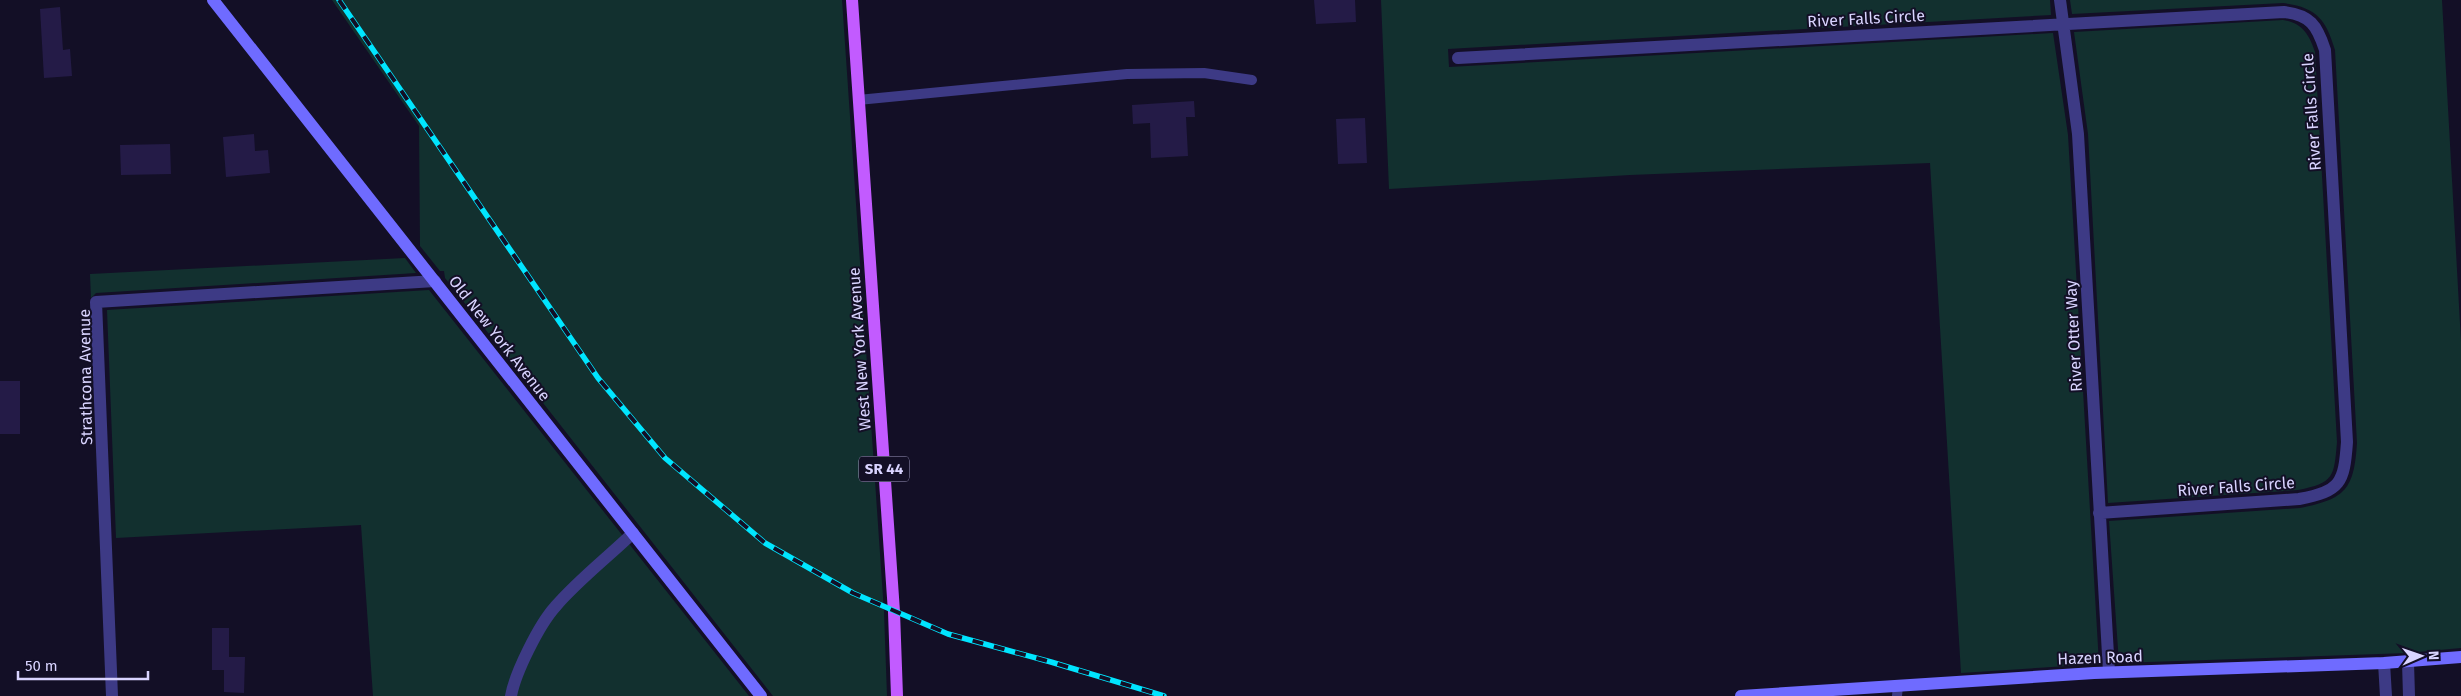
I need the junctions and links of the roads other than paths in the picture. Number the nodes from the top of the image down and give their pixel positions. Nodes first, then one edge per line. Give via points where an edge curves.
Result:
1 (213, 0) edge
2 (852, 0) edge
3 (2060, 0) edge
4 (2062, 23) junction
5 (1458, 58) dead end
6 (1252, 80) dead end
7 (858, 100) junction
8 (435, 281) junction
9 (2098, 512) junction
10 (633, 533) junction
11 (2461, 657) edge
12 (2408, 662) junction
13 (2384, 663) junction
14 (2109, 672) junction
15 (1898, 691) edge
16 (112, 696) edge
17 (511, 696) edge
18 (761, 696) edge
19 (897, 696) edge
20 (1741, 696) edge
21 (2386, 696) edge
22 (2409, 696) edge

1 - 8 street, Old New York Avenue
2 - 7 main road, West New York Avenue / SR 44
3 - 4 street, River Otter Way
4 - 5 street, River Falls Circle
4 - 9 street, River Otter Way via 2078,134
4 - 9 street, River Falls Circle via 2284,12 2300,14 2312,24 2325,50 2347,442 2345,467 2339,483 2322,494 2299,499
6 - 7 lane via 1204,73 1127,74
7 - 19 main road, West New York Avenue / SR 44
8 - 10 street, Old New York Avenue
8 - 16 street, Strathcona Avenue via 96,302
9 - 14 street, River Otter Way
10 - 17 street via 554,607 533,643
10 - 18 street, Old New York Avenue
11 - 12 street, Hazen Road
12 - 13 street, Hazen Road
12 - 22 street
13 - 14 street, Hazen Road
13 - 21 street
14 - 15 street, Hazen Road
15 - 20 street, Hazen Road

